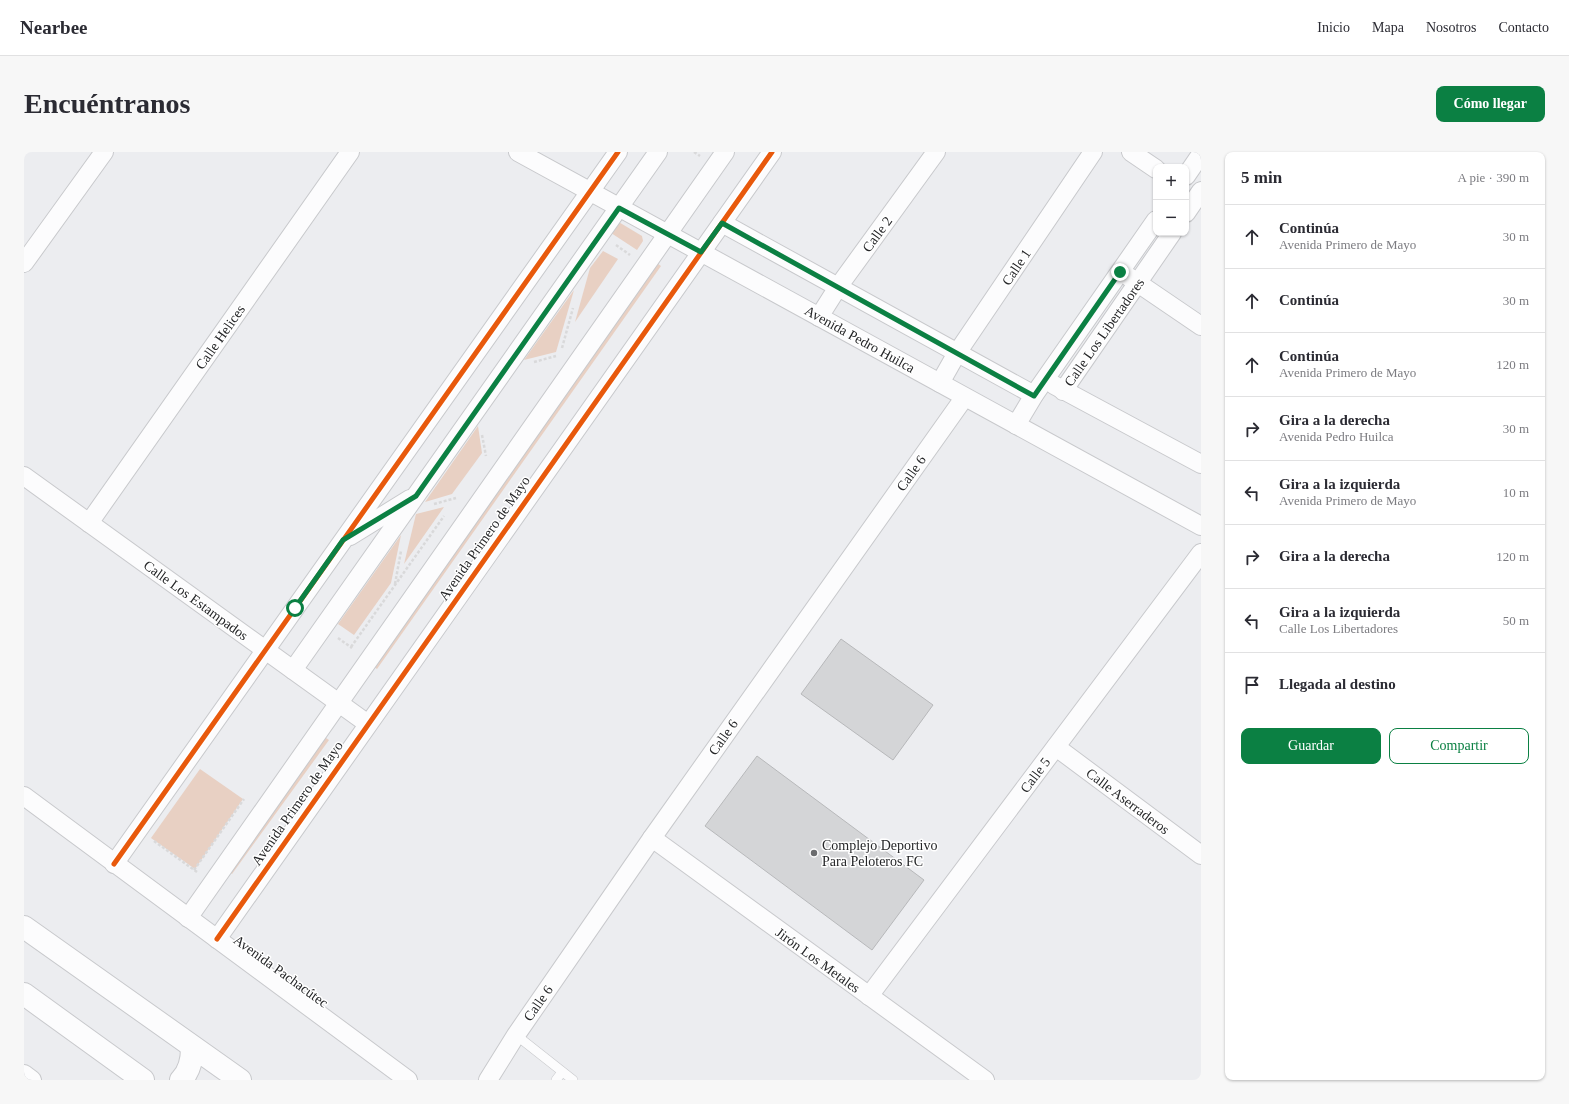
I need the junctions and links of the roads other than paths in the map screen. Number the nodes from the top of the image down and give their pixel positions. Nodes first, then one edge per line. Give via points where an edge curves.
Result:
1 (104, 152) edge
2 (350, 152) edge
3 (518, 152) edge
4 (618, 152) edge
5 (658, 152) edge
6 (725, 152) edge
7 (772, 152) edge
8 (936, 152) edge
9 (1093, 152) edge
10 (1131, 152) edge
11 (1201, 154) edge
12 (1153, 167) edge
13 (1189, 172) edge
14 (1201, 191) edge
15 (590, 192) junction
16 (619, 208) junction
17 (1189, 209) edge
18 (722, 223) junction
19 (1153, 224) edge
20 (667, 234) junction
21 (1170, 236) edge
22 (701, 252) junction
23 (24, 263) edge
24 (1120, 272) junction
25 (1138, 283) junction
26 (838, 287) junction
27 (819, 317) junction
28 (1201, 326) edge
29 (957, 353) junction
30 (1045, 380) junction
31 (940, 383) junction
32 (1063, 391) junction
33 (1034, 396) junction
34 (964, 398) junction
35 (1016, 425) junction
36 (1201, 464) edge
37 (24, 476) edge
38 (416, 496) junction
39 (89, 523) junction
40 (1201, 526) edge
41 (343, 540) junction
42 (1201, 553) edge
43 (266, 650) junction
44 (293, 670) junction
45 (339, 703) junction
46 (368, 724) junction
47 (1056, 747) junction
48 (24, 796) edge
49 (652, 838) junction
50 (1201, 855) edge
51 (114, 864) junction
52 (188, 918) junction
53 (24, 927) edge
54 (216, 939) junction
55 (24, 994) edge
56 (869, 996) junction
57 (516, 1035) junction
58 (192, 1048) junction
59 (562, 1072) junction
60 (24, 1074) edge
61 (32, 1080) edge
62 (144, 1080) edge
63 (181, 1080) edge
64 (240, 1080) edge
65 (408, 1080) edge
66 (488, 1080) edge
67 (556, 1080) edge
68 (574, 1080) edge
69 (985, 1080) edge

1 - 23 street
2 - 39 street, Calle Helices
3 - 15 street, Avenida Pedro Huilca
4 - 15 street
5 - 16 street
6 - 20 street, Avenida Primero de Mayo
7 - 18 street, Avenida Primero de Mayo
8 - 26 street, Calle 2
9 - 29 street, Calle 1
10 - 12 street
11 - 13 street
14 - 17 street
15 - 16 street, Avenida Pedro Huilca
15 - 41 street
16 - 20 street, Avenida Pedro Huilca
16 - 38 street
18 - 22 street, Avenida Primero de Mayo
18 - 26 street
19 - 24 street, Calle Los Libertadores
20 - 22 street, Avenida Pedro Huilca
20 - 45 street, Avenida Primero de Mayo
21 - 25 street, Calle Los Libertadores
22 - 27 street, Avenida Pedro Huilca
22 - 46 street, Avenida Primero de Mayo
24 - 25 street
24 - 30 street, Calle Los Libertadores
25 - 28 street
25 - 32 street, Calle Los Libertadores
26 - 27 street, Calle 2
26 - 29 street
27 - 31 street, Avenida Pedro Huilca
29 - 31 street, Calle 1
29 - 33 street
30 - 32 street
30 - 33 street, Calle Los Libertadores
31 - 34 street, Avenida Pedro Huilca
32 - 36 street
33 - 35 street, Calle Los Libertadores
34 - 35 street, Avenida Pedro Huilca
34 - 49 street, Calle 6
35 - 40 street, Avenida Pedro Huilca
37 - 39 street, Calle Los Estampados
38 - 41 street
38 - 44 street
39 - 43 street, Calle Los Estampados
41 - 43 street
42 - 47 street, Calle 5
43 - 44 street, Calle Los Estampados
43 - 51 street
44 - 45 street, Calle Los Estampados
45 - 46 street, Calle Los Estampados
45 - 52 street, Avenida Primero de Mayo
46 - 54 street, Avenida Primero de Mayo
47 - 50 street, Calle Aserraderos
47 - 56 street, Calle 5
48 - 51 street, Avenida Pachacútec
49 - 56 street, Jirón Los Metales
49 - 57 street, Calle 6
51 - 52 street, Avenida Pachacútec
52 - 54 street, Avenida Pachacútec
53 - 58 main road
54 - 65 street, Avenida Pachacútec
55 - 62 main road
56 - 69 street, Jirón Los Metales
57 - 59 lane
57 - 66 street, Calle 6
58 - 63 main road via 191,1063
58 - 64 main road
59 - 67 lane
59 - 68 lane
60 - 61 street

